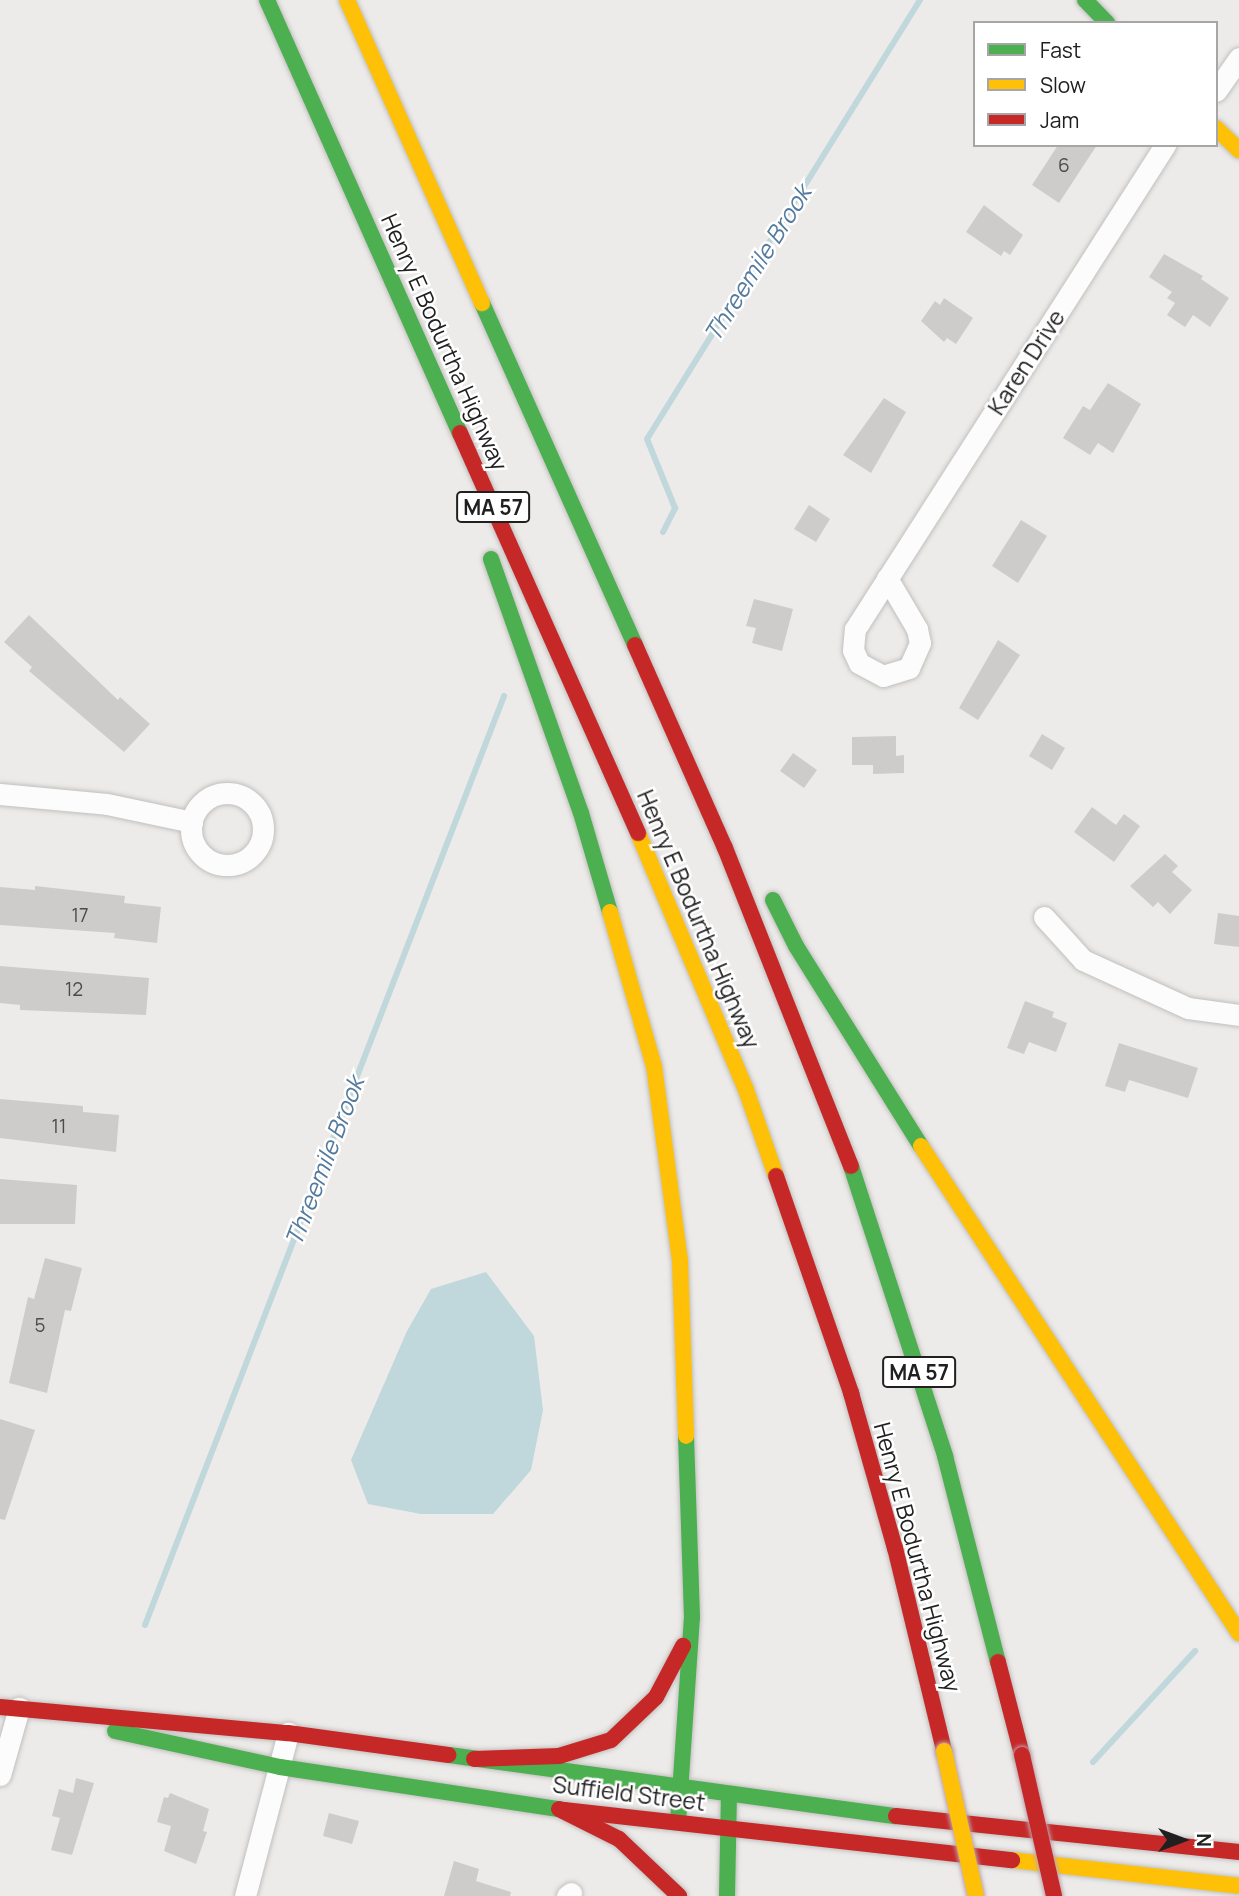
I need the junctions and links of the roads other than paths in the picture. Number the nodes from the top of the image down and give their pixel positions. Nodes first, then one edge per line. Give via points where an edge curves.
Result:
1 (267, 0) edge
2 (347, 0) edge
3 (357, 0) edge
4 (1085, 0) edge
5 (1105, 21) edge
6 (1239, 58) edge
7 (1218, 88) edge
8 (399, 115) junction
9 (1218, 130) edge
10 (1164, 147) edge
11 (1239, 150) edge
12 (392, 279) junction
13 (470, 500) dead end
14 (579, 520) junction
15 (484, 540) dead end
16 (887, 578) dead end
17 (719, 790) dead end
18 (0, 794) edge
19 (192, 822) dead end
20 (766, 886) dead end
21 (1045, 917) dead end
22 (1239, 1014) edge
23 (1223, 1609) junction
24 (692, 1617) junction
25 (1239, 1633) edge
26 (1239, 1650) edge
27 (10, 1707) edge
28 (288, 1733) junction
29 (474, 1759) junction
30 (280, 1767) junction
31 (0, 1774) edge
32 (680, 1787) junction
33 (729, 1794) junction
34 (559, 1809) junction
35 (678, 1822) junction
36 (728, 1828) junction
37 (1239, 1852) edge
38 (1239, 1886) edge
39 (245, 1896) edge
40 (679, 1896) edge
41 (727, 1896) edge
42 (976, 1896) edge
43 (1054, 1896) edge

1 - 12 main road, Henry E Bodurtha Highway / MA 57
2 - 8 main road, MA 57
3 - 8 main road
4 - 5 main road
6 - 7 street
8 - 14 main road, MA 57
9 - 11 main road
10 - 16 street, Karen Drive
12 - 13 main road
12 - 42 main road, Henry E Bodurtha Highway / MA 57, bridge via 680,927 775,1165 870,1457
14 - 17 main road
14 - 43 main road, MA 57, bridge via 758,923 846,1149 945,1456
15 - 24 main road via 581,813 654,1066 680,1261
18 - 19 street via 107,804
20 - 23 main road via 796,946 996,1266
21 - 22 street via 1083,960 1188,1008
23 - 25 main road
23 - 26 main road
24 - 29 main road via 666,1682 645,1711 611,1740 559,1756
24 - 32 main road
27 - 28 main road, Suffield Street
27 - 30 main road, Suffield Street
27 - 31 street
28 - 29 main road, Suffield Street
28 - 30 street
29 - 32 main road, Suffield Street
30 - 34 main road, Suffield Street
30 - 39 street
32 - 33 main road, Suffield Street
32 - 35 main road
33 - 36 main road
33 - 37 main road, Suffield Street
34 - 35 main road, Suffield Street
34 - 40 main road via 619,1839
35 - 36 main road, Suffield Street
36 - 38 main road, Suffield Street
36 - 41 main road

